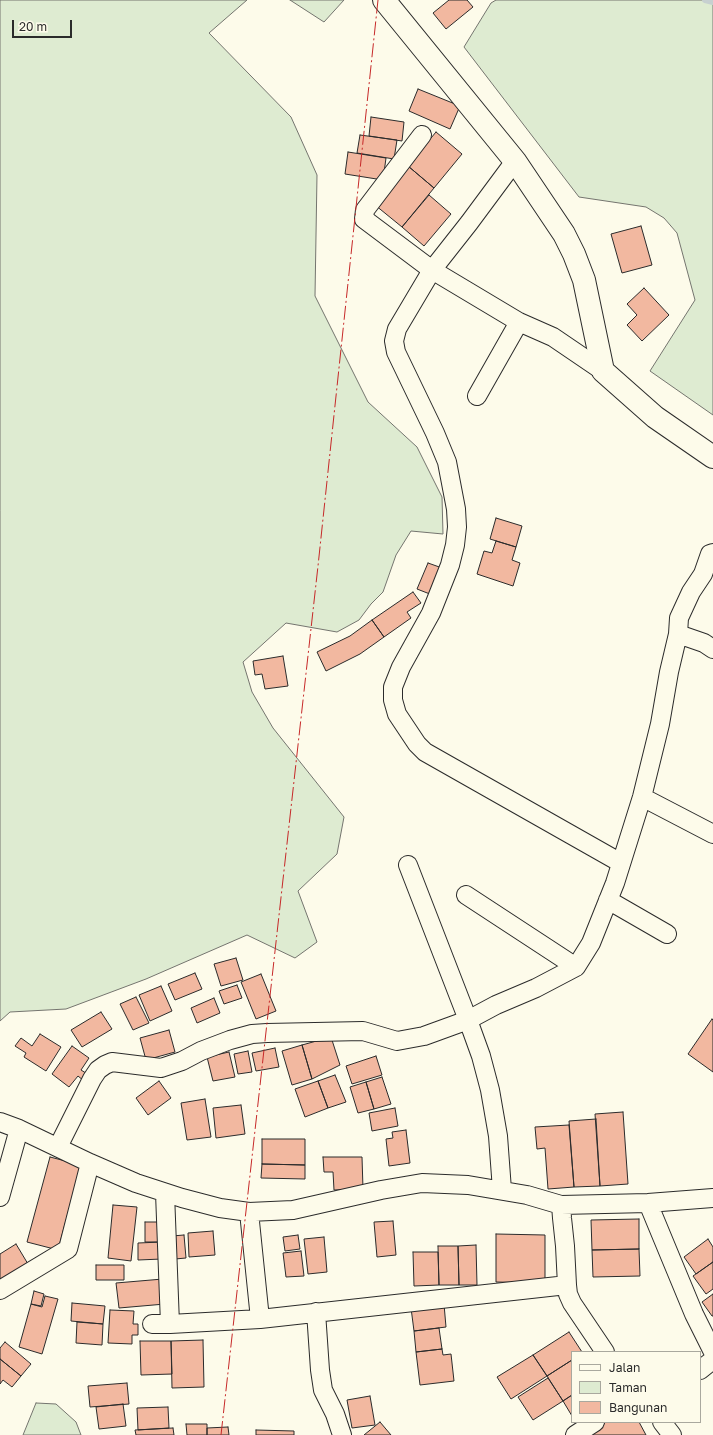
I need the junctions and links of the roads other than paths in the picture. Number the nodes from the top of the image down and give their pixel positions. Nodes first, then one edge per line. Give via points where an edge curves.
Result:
1 (384, 0) edge
2 (422, 135) dead end
3 (515, 161) junction
4 (432, 270) junction
5 (519, 322) junction
6 (603, 371) junction
7 (477, 396) dead end
8 (713, 458) edge
9 (713, 553) edge
10 (678, 634) junction
11 (713, 649) edge
12 (642, 797) junction
13 (713, 834) edge
14 (621, 862) junction
15 (408, 865) dead end
16 (466, 895) dead end
17 (608, 900) junction
18 (666, 934) dead end
19 (576, 967) junction
20 (468, 1020) junction
21 (0, 1122) edge
22 (19, 1129) junction
23 (58, 1147) junction
24 (90, 1163) junction
25 (502, 1190) junction
26 (165, 1192) junction
27 (0, 1197) edge
28 (713, 1198) edge
29 (648, 1203) junction
30 (562, 1205) junction
31 (248, 1212) junction
32 (567, 1285) junction
33 (0, 1290) edge
34 (316, 1312) junction
35 (260, 1319) junction
36 (152, 1324) dead end
37 (170, 1324) junction
38 (604, 1351) edge
39 (713, 1352) edge
40 (713, 1360) edge
41 (701, 1369) edge
42 (593, 1423) edge
43 (663, 1423) edge
44 (342, 1435) edge
45 (575, 1435) edge
46 (672, 1435) edge

1 - 3 street
2 - 4 street via 365,210 364,219
3 - 4 street
3 - 6 street via 564,234 574,254 584,280
4 - 5 street
4 - 14 street via 398,329 394,341 396,352 447,462 457,527 455,545 442,587 393,688 397,714 425,752
5 - 6 street via 553,337
5 - 7 street
6 - 8 street via 655,417
9 - 10 street via 710,554 703,574 679,618
10 - 11 street
10 - 12 street
12 - 13 street
12 - 14 street
14 - 17 street
15 - 20 street
16 - 19 street
17 - 18 street
17 - 19 street via 591,943
19 - 20 street
20 - 23 street via 424,1036 397,1041 363,1031 252,1034 230,1040 161,1068 112,1062 98,1070 92,1079
20 - 25 street via 490,1090 498,1136
21 - 22 street
22 - 23 street
22 - 27 street
23 - 24 street
24 - 26 street via 136,1183
24 - 33 street via 68,1249
25 - 30 street
25 - 31 street via 468,1185 422,1183 374,1191 293,1210
26 - 31 street via 220,1208
26 - 37 street
28 - 29 street
29 - 30 street
29 - 39 street via 694,1314
30 - 32 street
31 - 35 street
32 - 34 street
32 - 38 street via 572,1303
34 - 35 street
34 - 44 street via 323,1390
35 - 37 street
36 - 37 street
40 - 41 street
42 - 45 street
43 - 46 street

